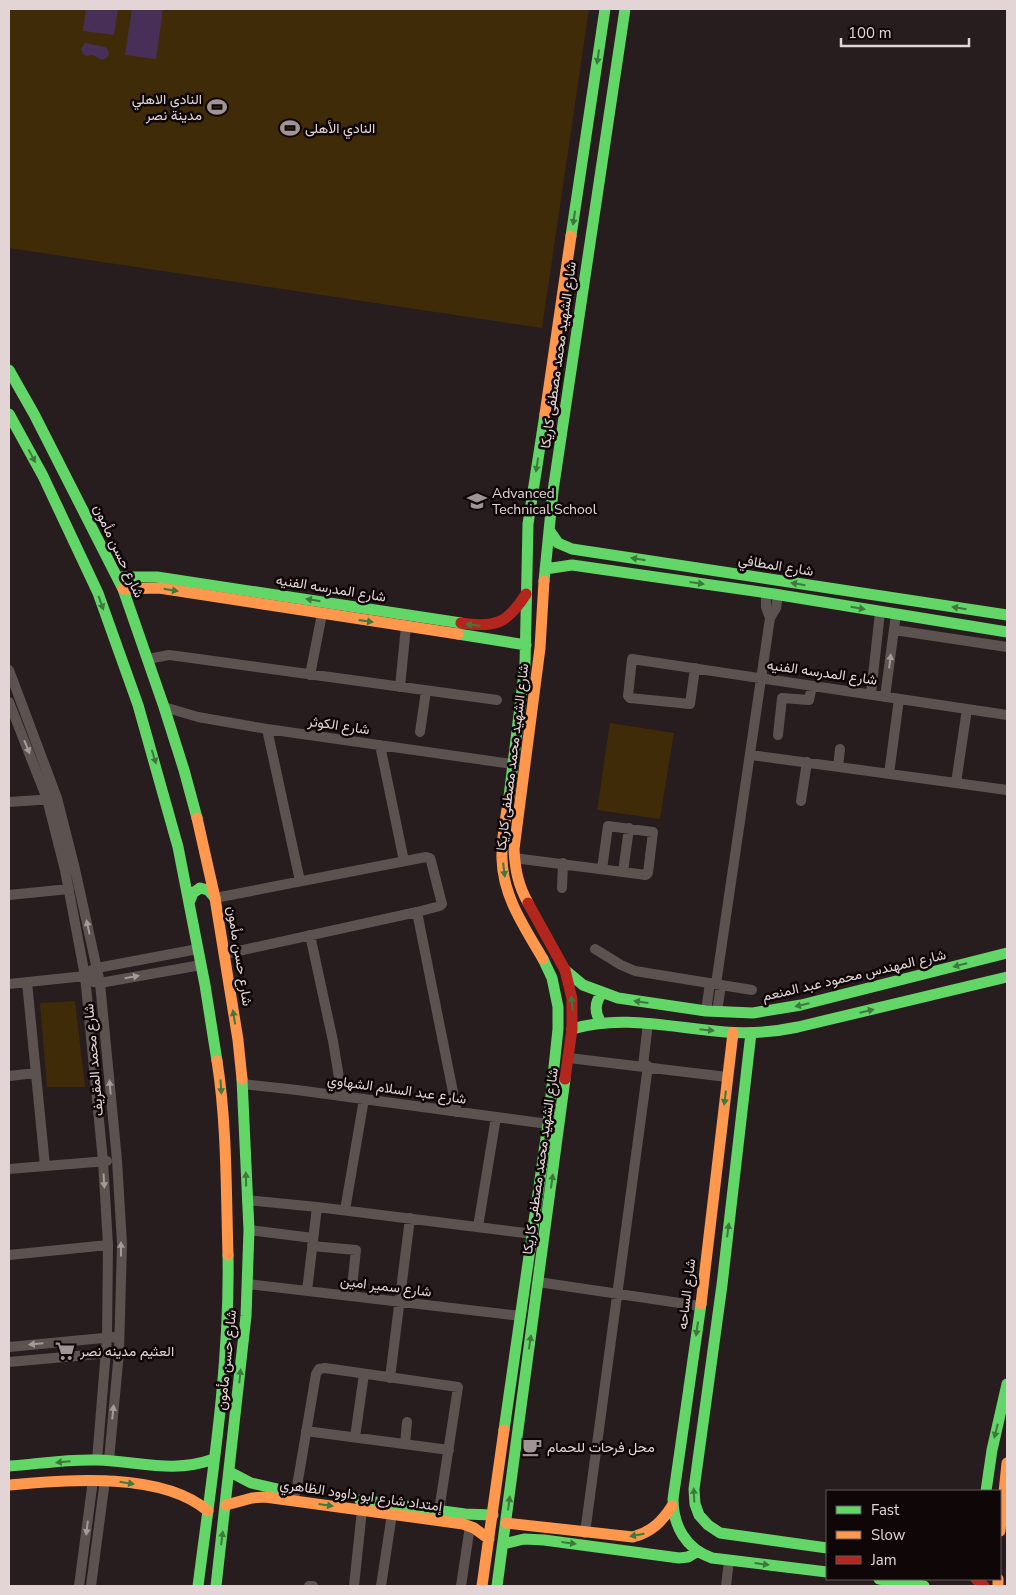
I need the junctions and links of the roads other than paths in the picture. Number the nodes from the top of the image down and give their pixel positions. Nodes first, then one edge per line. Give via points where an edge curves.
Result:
1 (605, 9) edge
2 (625, 9) edge
3 (9, 370) edge
4 (9, 414) edge
5 (549, 530) junction
6 (581, 551) junction
7 (579, 566) junction
8 (545, 569) junction
9 (118, 577) junction
10 (123, 589) junction
11 (766, 593) junction
12 (526, 594) junction
13 (778, 595) junction
14 (880, 612) junction
15 (322, 614) junction
16 (896, 614) junction
17 (1007, 615) edge
18 (770, 618) junction
19 (501, 621) junction
20 (406, 626) junction
21 (894, 630) junction
22 (1007, 632) edge
23 (500, 641) junction
24 (526, 645) junction
25 (1007, 647) edge
26 (148, 659) junction
27 (695, 668) junction
28 (9, 670) edge
29 (310, 675) junction
30 (762, 678) junction
31 (812, 686) junction
32 (400, 687) junction
33 (426, 691) junction
34 (871, 694) junction
35 (885, 696) junction
36 (899, 698) junction
37 (497, 700) dead end
38 (9, 702) edge
39 (164, 707) junction
40 (967, 709) junction
41 (1007, 714) edge
42 (267, 729) junction
43 (420, 732) dead end
44 (778, 735) dead end
45 (380, 744) junction
46 (840, 749) dead end
47 (751, 755) junction
48 (807, 762) junction
49 (512, 764) junction
50 (838, 767) junction
51 (889, 774) junction
52 (956, 783) junction
53 (1007, 790) edge
54 (52, 799) junction
55 (802, 801) dead end
56 (9, 802) edge
57 (629, 828) junction
58 (203, 841) junction
59 (178, 847) junction
60 (514, 858) junction
61 (404, 861) junction
62 (563, 863) junction
63 (602, 869) junction
64 (624, 872) junction
65 (300, 881) junction
66 (562, 888) dead end
67 (69, 889) junction
68 (9, 895) edge
69 (215, 898) junction
70 (189, 903) junction
71 (417, 912) junction
72 (310, 935) junction
73 (198, 949) junction
74 (595, 949) dead end
75 (224, 954) junction
76 (1007, 954) edge
77 (201, 966) junction
78 (97, 968) junction
79 (565, 970) junction
80 (86, 976) junction
81 (1007, 977) edge
82 (27, 982) junction
83 (100, 983) junction
84 (9, 984) edge
85 (716, 984) junction
86 (752, 990) dead end
87 (602, 993) junction
88 (712, 1012) junction
89 (600, 1021) junction
90 (648, 1024) junction
91 (572, 1029) junction
92 (733, 1032) junction
93 (751, 1033) junction
94 (731, 1048) junction
95 (749, 1050) junction
96 (569, 1058) junction
97 (646, 1066) junction
98 (36, 1073) junction
99 (9, 1076) edge
100 (728, 1078) junction
101 (243, 1084) junction
102 (342, 1096) junction
103 (364, 1099) junction
104 (457, 1112) junction
105 (496, 1117) junction
106 (548, 1124) junction
107 (117, 1160) junction
108 (103, 1161) junction
109 (44, 1166) junction
110 (9, 1169) edge
111 (247, 1200) junction
112 (317, 1206) junction
113 (345, 1210) junction
114 (410, 1218) junction
115 (478, 1227) junction
116 (249, 1230) junction
117 (532, 1234) junction
118 (313, 1242) junction
119 (108, 1245) junction
120 (9, 1255) edge
121 (706, 1261) junction
122 (724, 1264) junction
123 (538, 1282) junction
124 (704, 1283) junction
125 (247, 1284) junction
126 (722, 1285) junction
127 (306, 1291) junction
128 (618, 1294) junction
129 (351, 1296) junction
130 (400, 1302) junction
131 (700, 1306) junction
132 (521, 1316) junction
133 (120, 1337) junction
134 (107, 1338) junction
135 (9, 1347) edge
136 (119, 1352) junction
137 (105, 1353) junction
138 (9, 1362) edge
139 (364, 1374) junction
140 (390, 1378) junction
141 (1007, 1384) edge
142 (407, 1422) dead end
143 (306, 1431) junction
144 (355, 1437) junction
145 (405, 1444) junction
146 (449, 1450) junction
147 (214, 1459) junction
148 (103, 1460) junction
149 (1007, 1463) edge
150 (9, 1466) edge
151 (230, 1472) junction
152 (167, 1478) junction
153 (93, 1480) junction
154 (105, 1480) junction
155 (9, 1485) edge
156 (986, 1490) edge
157 (258, 1491) junction
158 (296, 1492) junction
159 (226, 1506) junction
160 (672, 1506) junction
161 (362, 1510) junction
162 (208, 1511) junction
163 (439, 1511) junction
164 (392, 1514) junction
165 (493, 1515) junction
166 (1001, 1521) edge
167 (466, 1522) junction
168 (506, 1523) junction
169 (537, 1527) junction
170 (585, 1533) junction
171 (489, 1539) junction
172 (533, 1539) junction
173 (503, 1544) junction
174 (826, 1548) edge
175 (698, 1551) junction
176 (729, 1560) junction
177 (826, 1572) edge
178 (885, 1580) edge
179 (79, 1586) edge
180 (91, 1586) edge
181 (198, 1586) edge
182 (216, 1586) edge
183 (354, 1586) edge
184 (381, 1586) edge
185 (461, 1586) edge
186 (482, 1586) edge
187 (497, 1586) edge
188 (726, 1586) edge
189 (924, 1586) edge

1 -> 12 main road, شارع الشهيد محمد مصطفى كاريكا via 531,500
2 - 5 main road, شارع الشهيد محمد مصطفى كاريكا
3 - 9 main road, شارع حسن مأمون
4 -> 59 main road, شارع حسن مأمون via 62,514 98,593 138,705
5 - 6 main road, شارع المطافي via 562,546
5 - 8 main road, شارع الشهيد محمد مصطفى كاريكا
6 - 7 main road via 576,557
17 -> 6 main road, شارع المطافي
7 - 8 main road, شارع المطافي
7 -> 11 main road, شارع المطافي
8 - 60 main road, شارع الشهيد محمد مصطفى كاريكا via 540,648
9 - 10 main road, شارع حسن مأمون
19 -> 9 main road, شارع المدرسه الفنيه via 481,626 157,576
10 -> 15 main road, شارع المدرسه الفنيه via 159,588
10 - 26 main road, شارع حسن مأمون
11 - 13 main road, شارع المطافي
11 - 18 street
12 - 19 main road via 514,612
12 - 24 main road, شارع الشهيد محمد مصطفى كاريكا
13 -> 14 main road, شارع المطافي
13 - 18 street
14 - 16 main road, شارع المطافي
14 - 34 street
15 -> 20 main road, شارع المدرسه الفنيه
15 - 29 street
16 - 21 street
16 - 22 main road, شارع المطافي
18 - 30 street
19 - 23 main road
20 - 23 main road, شارع المدرسه الفنيه
20 - 32 street
21 - 25 street
35 -> 21 street
23 - 24 main road, شارع المدرسه الفنيه
24 - 49 main road, شارع الشهيد محمد مصطفى كاريكا
26 - 29 street via 169,655
26 - 39 main road, شارع حسن مأمون
27 - 27 street, شارع المدرسه الفنيه via 632,659 627,693 630,698 690,704
27 - 30 street, شارع المدرسه الفنيه
28 - 54 street, شارع محمد المقريف
29 - 32 street
30 - 31 street, شارع المدرسه الفنيه
30 - 47 street
31 - 34 street, شارع المدرسه الفنيه
31 - 44 street via 809,700 782,698
32 - 33 street
33 - 37 street
33 - 43 street
34 - 35 street, شارع المدرسه الفنيه
35 - 36 street, شارع المدرسه الفنيه
36 - 40 street, شارع المدرسه الفنيه
36 - 51 street
38 -> 54 street, شارع محمد المقريف
39 - 42 street, شارع الكوثر via 198,717
39 - 58 main road, شارع حسن مأمون
40 - 41 street, شارع المدرسه الفنيه
40 - 52 street
42 - 45 street, شارع الكوثر
42 - 65 street
45 - 49 street, شارع الكوثر
45 - 61 street
46 - 50 street
47 - 48 street
47 - 85 street
48 - 50 street
48 - 55 street
49 -> 106 main road, شارع الشهيد محمد مصطفى كاريكا via 502,848 505,880 516,912 547,965 558,1007
50 - 51 street
51 - 52 street
52 - 53 street
54 - 56 street
54 - 67 street, شارع محمد المقريف
78 -> 54 street, شارع محمد المقريف via 75,869
57 - 63 street via 608,826
57 - 64 street
57 - 64 street via 653,832 647,874
58 - 59 main road via 199,852 193,855 187,855
58 - 69 main road, شارع حسن مأمون
59 - 70 main road, شارع حسن مأمون
60 - 62 street
60 - 79 main road, شارع الشهيد محمد مصطفى كاريكا via 524,898
61 - 65 street
61 - 71 street via 426,856 431,860 442,905
62 - 63 street
62 - 66 street
63 - 64 street
65 - 69 street
67 - 68 street
67 - 80 street, شارع محمد المقريف
69 - 70 main road via 212,892 200,888 190,896
69 - 75 main road, شارع حسن مأمون
70 - 73 main road, شارع حسن مأمون
71 - 72 street
71 - 104 street
72 - 75 street
72 - 102 street
73 - 77 main road, شارع حسن مأمون
73 - 78 street
74 - 85 street via 635,970
101 -> 75 main road, شارع حسن مأمون
76 -> 88 main road, شارع المهندس محمود عبد المنعم via 801,1006 753,1013
83 -> 77 street
77 -> 147 main road, شارع حسن مأمون via 220,1079 227,1205 227,1312
78 - 80 street
78 - 83 street, شارع محمد المقريف
79 - 87 main road, شارع المهندس محمود عبد المنعم via 583,985
91 -> 79 main road, شارع الشهيد محمد مصطفى كاريكا via 572,999
80 - 82 street
80 - 83 street
80 - 108 street, شارع محمد المقريف
93 -> 81 main road via 798,1027
82 - 84 street
82 - 98 street
107 -> 83 street, شارع محمد المقريف
85 - 86 street
85 - 88 street
88 -> 87 main road, شارع المهندس محمود عبد المنعم
87 - 89 main road via 595,1008
89 - 90 main road
89 - 91 main road
90 -> 92 main road
90 - 97 street
91 - 96 main road, شارع الشهيد محمد مصطفى كاريكا
92 - 93 main road
92 - 94 main road, شارع الساحه
93 - 95 main road
94 - 95 main road via 741,1045
94 - 100 main road, شارع الساحه
122 -> 95 main road
96 - 97 street
123 -> 96 main road, شارع الشهيد محمد مصطفى كاريكا
97 - 100 street
97 - 128 street
98 - 99 street
98 - 109 street
100 -> 121 main road, شارع الساحه
101 - 102 street, شارع عبد السلام الشهاوي
111 -> 101 main road, شارع حسن مأمون
102 - 103 street, شارع عبد السلام الشهاوي
103 - 104 street, شارع عبد السلام الشهاوي
103 - 113 street
104 - 105 street, شارع عبد السلام الشهاوي
105 - 106 street, شارع عبد السلام الشهاوي
105 - 115 street
106 - 117 main road, شارع الشهيد محمد مصطفى كاريكا
107 - 108 street
133 -> 107 street, شارع محمد المقريف via 122,1244
108 - 109 street
108 -> 119 street, شارع محمد المقريف
109 - 110 street
111 - 112 street
111 - 116 main road, شارع حسن مأمون
112 - 113 street
112 - 118 street
113 - 114 street
114 - 115 street
114 - 130 street
115 - 117 street
116 - 118 street
116 - 125 main road, شارع حسن مأمون
117 - 132 main road, شارع الشهيد محمد مصطفى كاريكا
118 - 127 street
118 - 129 street via 356,1250
119 - 120 street
119 - 134 street, شارع محمد المقريف
121 - 122 main road via 713,1265
121 - 124 main road, شارع الساحه
122 - 126 main road
123 - 128 street
168 -> 123 main road, شارع الشهيد محمد مصطفى كاريكا
124 - 126 main road via 711,1281
124 - 131 main road, شارع الساحه
125 - 127 street, شارع سمير امين
151 -> 125 main road, شارع حسن مأمون
174 -> 126 main road via 720,1533 708,1526 696,1509 694,1496
127 - 129 street, شارع سمير امين
128 - 131 street
128 - 170 street
129 - 130 street, شارع سمير امين
130 - 132 street, شارع سمير امين
130 - 140 street
131 -> 160 main road, شارع الساحه
132 - 165 main road, شارع الشهيد محمد مصطفى كاريكا
133 - 134 street
133 - 136 street, شارع محمد المقريف
134 -> 135 street
134 - 137 street, شارع محمد المقريف
136 - 137 street
148 -> 136 street, شارع محمد المقريف
137 - 138 street
137 - 148 street, شارع محمد المقريف
139 - 140 street
139 - 143 street via 322,1368 317,1371
139 - 144 street
140 - 146 street via 458,1387
141 -> 156 main road
142 - 145 street
143 - 144 street
143 - 158 street
144 - 145 street
145 - 146 street
146 - 163 street
147 - 152 main road
147 - 162 main road, شارع حسن مأمون
148 -> 150 main road
148 - 152 main road
149 - 166 main road
151 - 157 main road, إمتداد شارع ابو داوود الظاهري
151 - 159 main road, شارع حسن مأمون
154 -> 152 main road
152 - 162 main road
153 - 154 main road
153 - 155 main road
153 -> 179 street
154 - 180 street
157 - 158 main road, إمتداد شارع ابو داوود الظاهري
157 - 159 main road, إمتداد شارع ابو داوود الظاهري
157 -> 161 main road, إمتداد شارع ابو داوود الظاهري
158 - 163 main road, إمتداد شارع ابو داوود الظاهري
182 -> 159 main road, شارع حسن مأمون
160 -> 170 main road via 656,1528 641,1535
160 - 175 main road, شارع الساحه via 681,1533
161 - 164 main road, إمتداد شارع ابو داوود الظاهري
161 - 183 street
162 - 181 main road, شارع حسن مأمون
163 - 167 main road, إمتداد شارع ابو داوود الظاهري
164 - 167 main road, إمتداد شارع ابو داوود الظاهري
164 - 184 street
165 - 167 main road, إمتداد شارع ابو داوود الظاهري
165 - 171 main road, شارع الشهيد محمد مصطفى كاريكا
167 - 171 main road, إمتداد شارع ابو داوود الظاهري
167 - 185 street
168 - 169 main road
168 - 173 main road, شارع الشهيد محمد مصطفى كاريكا
169 - 170 main road
169 - 172 main road via 532,1533
171 - 186 main road, شارع الشهيد محمد مصطفى كاريكا
172 - 173 main road
172 -> 175 main road via 679,1558
173 - 187 main road, شارع الشهيد محمد مصطفى كاريكا
175 - 176 main road
176 -> 177 main road
176 - 188 street
178 - 189 main road

